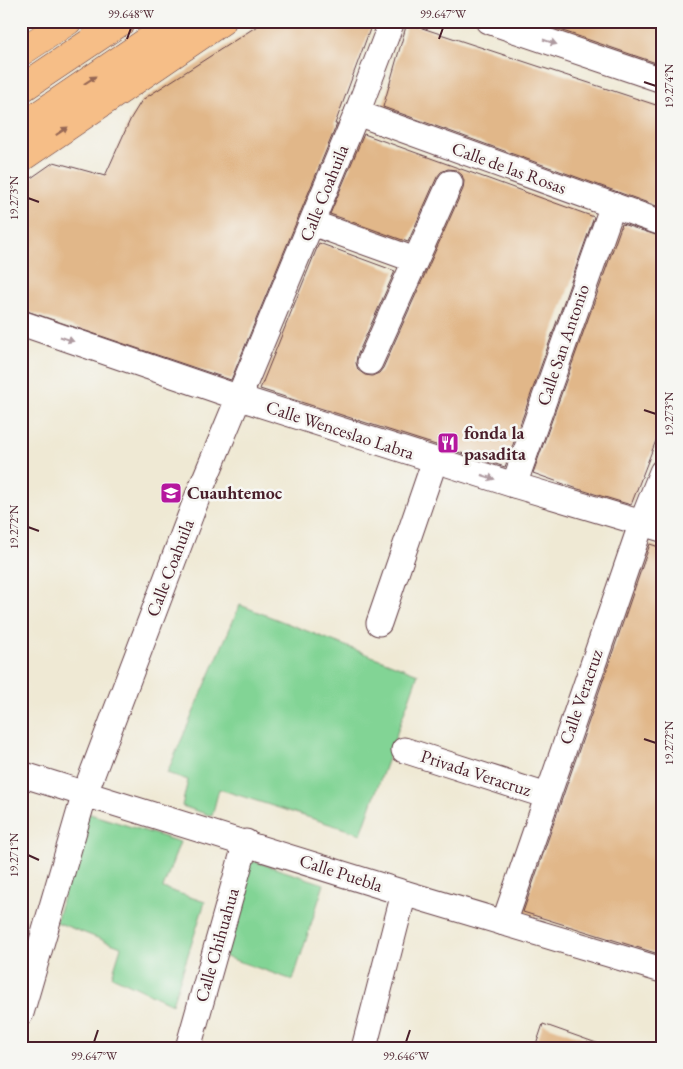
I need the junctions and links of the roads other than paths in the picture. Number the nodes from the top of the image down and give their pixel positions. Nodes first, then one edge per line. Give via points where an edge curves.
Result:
1 (68, 21) edge
2 (122, 21) edge
3 (177, 21) edge
4 (222, 21) edge
5 (392, 21) edge
6 (488, 21) edge
7 (21, 52) edge
8 (662, 80) edge
9 (21, 89) edge
10 (357, 113) junction
11 (21, 127) edge
12 (21, 158) edge
13 (450, 183) dead end
14 (613, 205) junction
15 (312, 223) junction
16 (662, 223) edge
17 (415, 260) junction
18 (21, 323) edge
19 (370, 362) dead end
20 (240, 398) junction
21 (435, 460) junction
22 (662, 472) edge
23 (514, 485) junction
24 (652, 525) edge
25 (379, 623) dead end
26 (404, 750) dead end
27 (21, 774) edge
28 (85, 793) junction
29 (547, 796) junction
30 (246, 842) junction
31 (404, 892) junction
32 (504, 923) junction
33 (662, 970) edge
34 (21, 1013) edge
35 (188, 1048) edge
36 (364, 1048) edge

1 - 7 main road
2 - 9 main road
11 -> 3 main road
12 -> 4 main road
5 - 10 street, Calle Coahuila
6 -> 8 street
10 - 14 street, Calle de las Rosas
10 - 15 street, Calle Coahuila
13 - 17 street
14 - 16 street, Calle de las Rosas
14 - 23 street, Calle San Antonio
15 - 17 street
15 - 20 street, Calle Coahuila
17 - 19 street
18 -> 20 street, Calle Wenceslao Labra
20 - 21 street, Calle Wenceslao Labra
20 - 28 street, Calle Coahuila via 197,498
21 -> 23 street, Calle Wenceslao Labra
21 - 25 street
22 - 24 street, Calle Veracruz
23 - 24 street, Calle Wenceslao Labra
24 - 29 street, Calle Veracruz
26 - 29 street, Privada Veracruz
27 - 28 street, Calle Puebla
28 - 30 street, Calle Puebla
28 - 34 street, Calle Coahuila
29 - 32 street, Calle Veracruz
30 - 31 street, Calle Puebla
30 - 35 street, Calle Chihuahua
31 - 32 street, Calle Puebla
31 - 36 street
32 - 33 street, Calle Puebla

